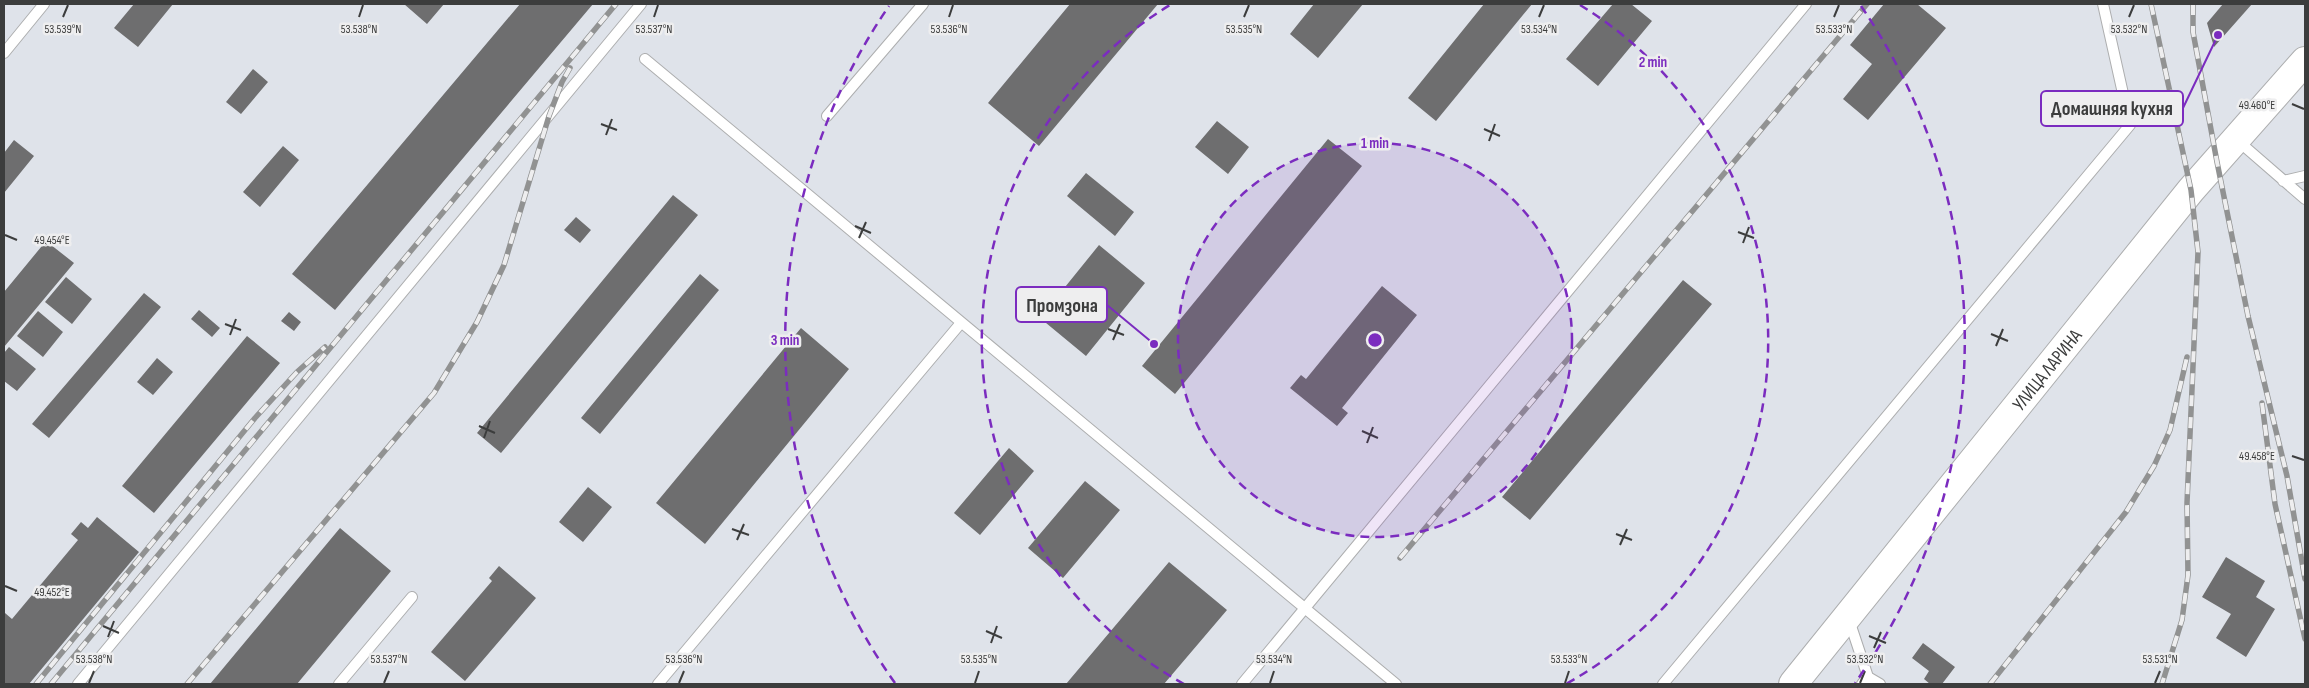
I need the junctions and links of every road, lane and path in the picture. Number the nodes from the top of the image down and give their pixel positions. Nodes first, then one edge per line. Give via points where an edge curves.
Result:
1 (44, 4) edge
2 (641, 4) edge
3 (923, 4) edge
4 (1806, 4) edge
5 (2103, 4) edge
6 (4, 52) edge
7 (645, 59) dead end
8 (2305, 61) edge
9 (827, 116) dead end
10 (2236, 140) junction
11 (2305, 176) edge
12 (2283, 181) junction
13 (2305, 199) edge
14 (960, 324) junction
15 (412, 597) dead end
16 (1304, 609) junction
17 (1848, 618) junction
18 (1865, 681) edge
19 (78, 684) edge
20 (339, 684) edge
21 (658, 684) edge
22 (1242, 684) edge
23 (1396, 684) edge
24 (1664, 684) edge
25 (1793, 684) edge
26 (1880, 684) edge

1 - 6 lane
2 - 19 lane
3 - 9 lane
4 - 16 lane
5 - 24 lane via 2130,125
7 - 14 lane
8 - 10 street, УЛИЦА ЛАРИНА
10 - 12 lane
10 - 17 street, УЛИЦА ЛАРИНА via 2191,190
11 - 12 lane
12 - 13 lane
14 - 16 lane
14 - 21 lane
15 - 20 lane
16 - 22 lane
16 - 23 lane
17 - 18 lane
17 - 25 street, УЛИЦА ЛАРИНА
18 - 26 lane

